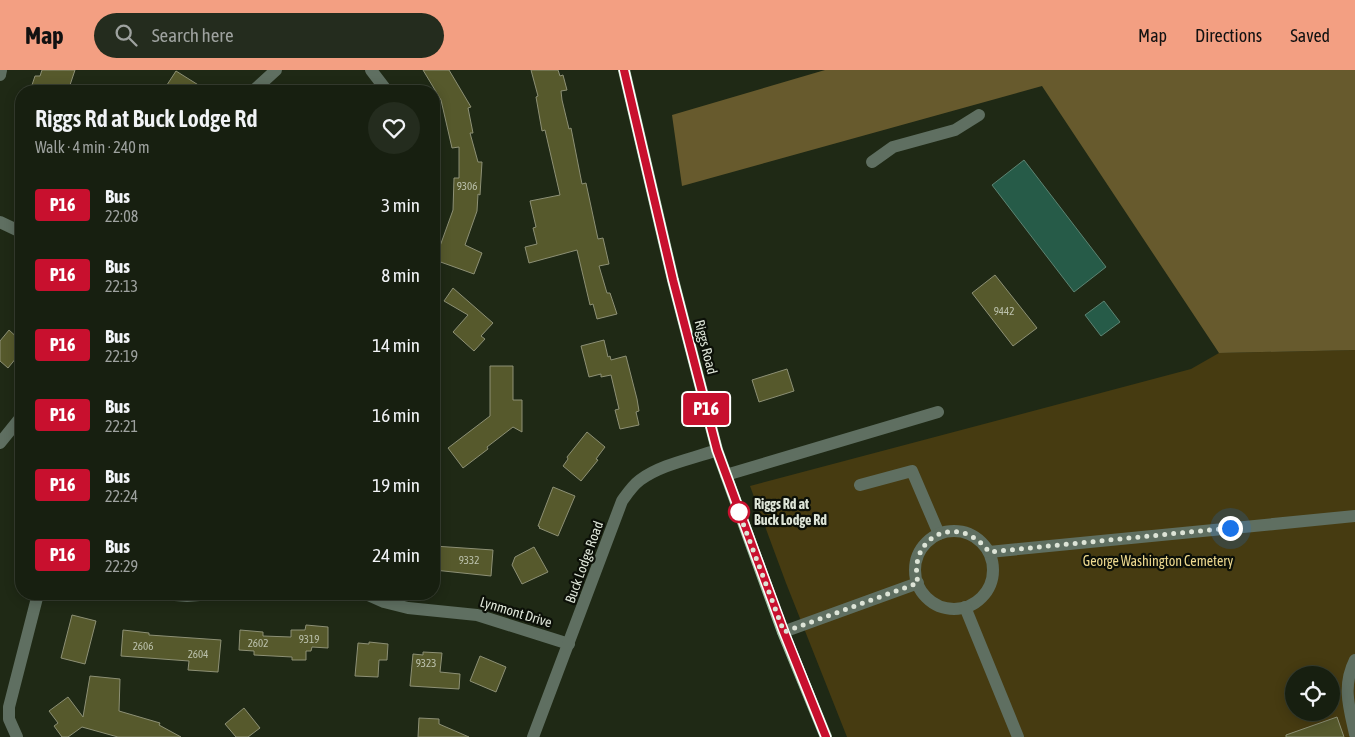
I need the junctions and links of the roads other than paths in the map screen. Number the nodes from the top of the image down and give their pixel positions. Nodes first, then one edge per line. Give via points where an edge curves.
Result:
1 (1, 70) edge
2 (276, 70) edge
3 (371, 70) edge
4 (624, 70) edge
5 (0, 75) edge
6 (260, 85) edge
7 (382, 85) edge
8 (980, 115) dead end
9 (872, 162) dead end
10 (0, 222) edge
11 (15, 229) edge
12 (938, 412) dead end
13 (15, 425) edge
14 (0, 442) edge
15 (717, 450) junction
16 (726, 475) junction
17 (860, 485) dead end
18 (1355, 516) edge
19 (939, 534) junction
20 (989, 552) junction
21 (918, 583) junction
22 (36, 600) edge
23 (380, 600) edge
24 (965, 607) junction
25 (784, 632) junction
26 (569, 644) junction
27 (1355, 660) edge
28 (1355, 734) edge
29 (17, 737) edge
30 (533, 737) edge
31 (826, 737) edge
32 (1018, 737) edge

1 - 5 street
2 - 6 street
3 - 7 street
4 - 15 main road, Riggs Road
8 - 9 street via 956,130 893,148
10 - 11 street
12 - 16 street
13 - 14 street
15 - 16 main road, Riggs Road
15 - 26 street, Buck Lodge Road via 662,469 630,488
16 - 25 main road, Riggs Road
17 - 19 street via 912,471
18 - 20 street
19 - 20 street via 967,533
19 - 21 street via 930,539 918,555
20 - 24 street via 991,581 982,597
21 - 24 street via 928,599 937,605
21 - 25 street
22 - 29 street via 9,707 9,719
23 - 26 street, Lynmont Drive via 408,608 477,615
24 - 32 street
25 - 31 main road, Riggs Road
26 - 30 street, Buck Lodge Road
27 - 28 street via 1346,687

